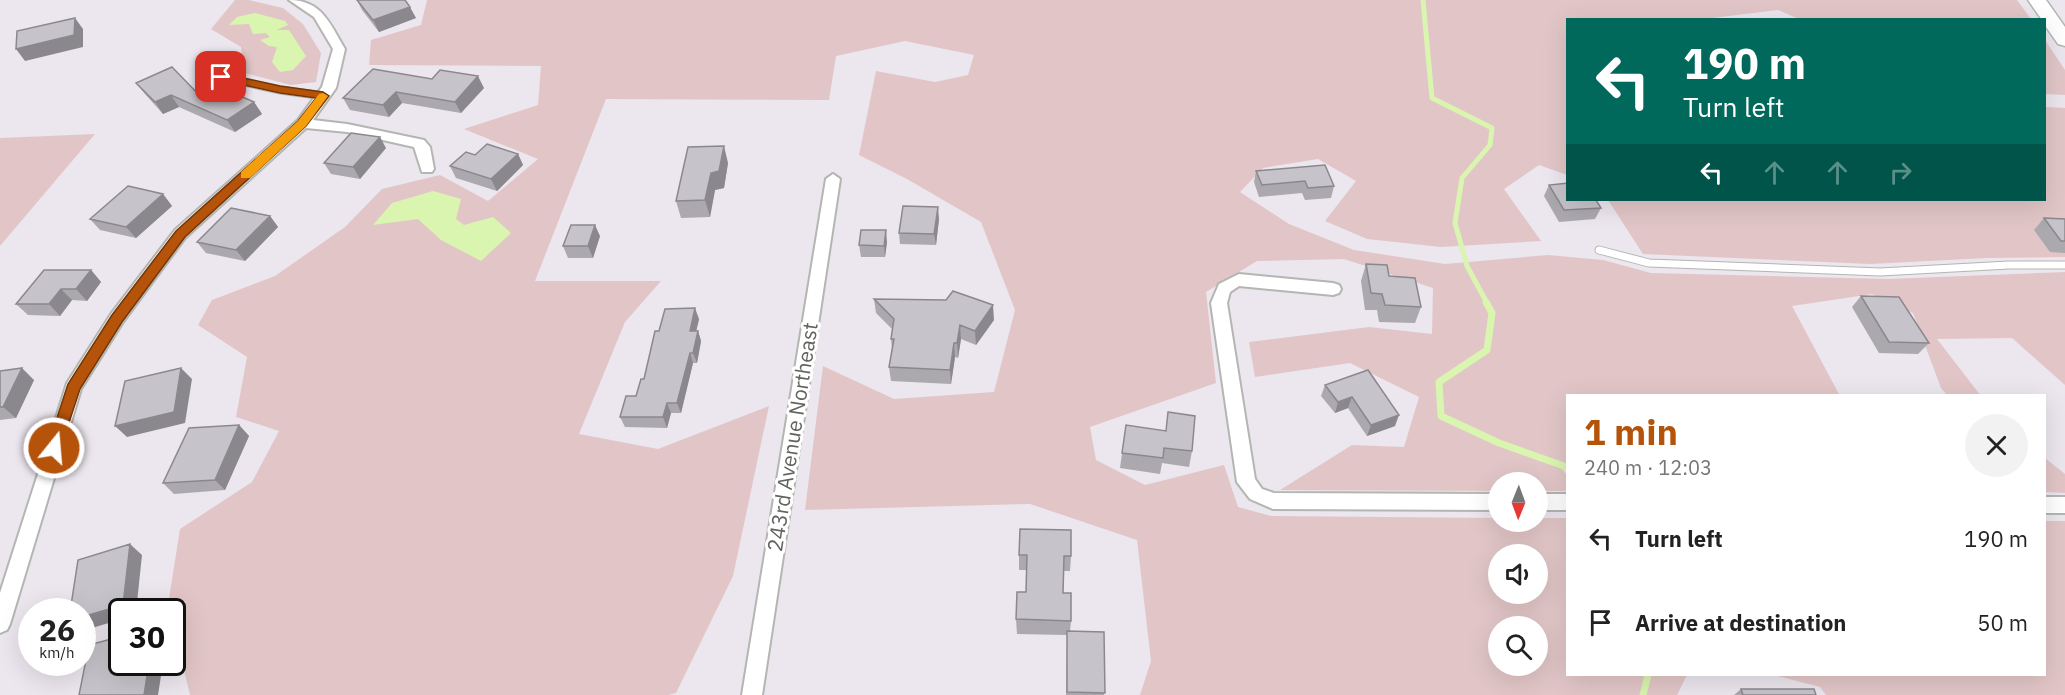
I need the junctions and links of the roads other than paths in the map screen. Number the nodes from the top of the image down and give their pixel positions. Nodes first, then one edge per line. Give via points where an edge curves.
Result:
1 (295, 0) edge
2 (2037, 0) edge
3 (2065, 40) edge
4 (221, 77) dead end
5 (323, 96) junction
6 (303, 123) junction
7 (427, 169) dead end
8 (833, 179) dead end
9 (1599, 250) dead end
10 (2065, 265) edge
11 (1333, 289) dead end
12 (1488, 502) edge
13 (1548, 502) edge
14 (1566, 502) edge
15 (2046, 505) edge
16 (2065, 505) edge
17 (0, 624) edge
18 (752, 695) edge

1 - 5 street via 319,15 339,49 329,88
2 - 3 street
4 - 5 lane
5 - 6 street
6 - 7 street via 418,143 423,147
6 - 17 street via 180,234 117,318 73,388
8 - 18 street, 243rd Avenue Northeast
9 - 10 lane via 1649,263 1880,272
11 - 12 street via 1239,280 1221,291 1219,303 1246,482 1256,494 1273,501
13 - 14 street
15 - 16 street

